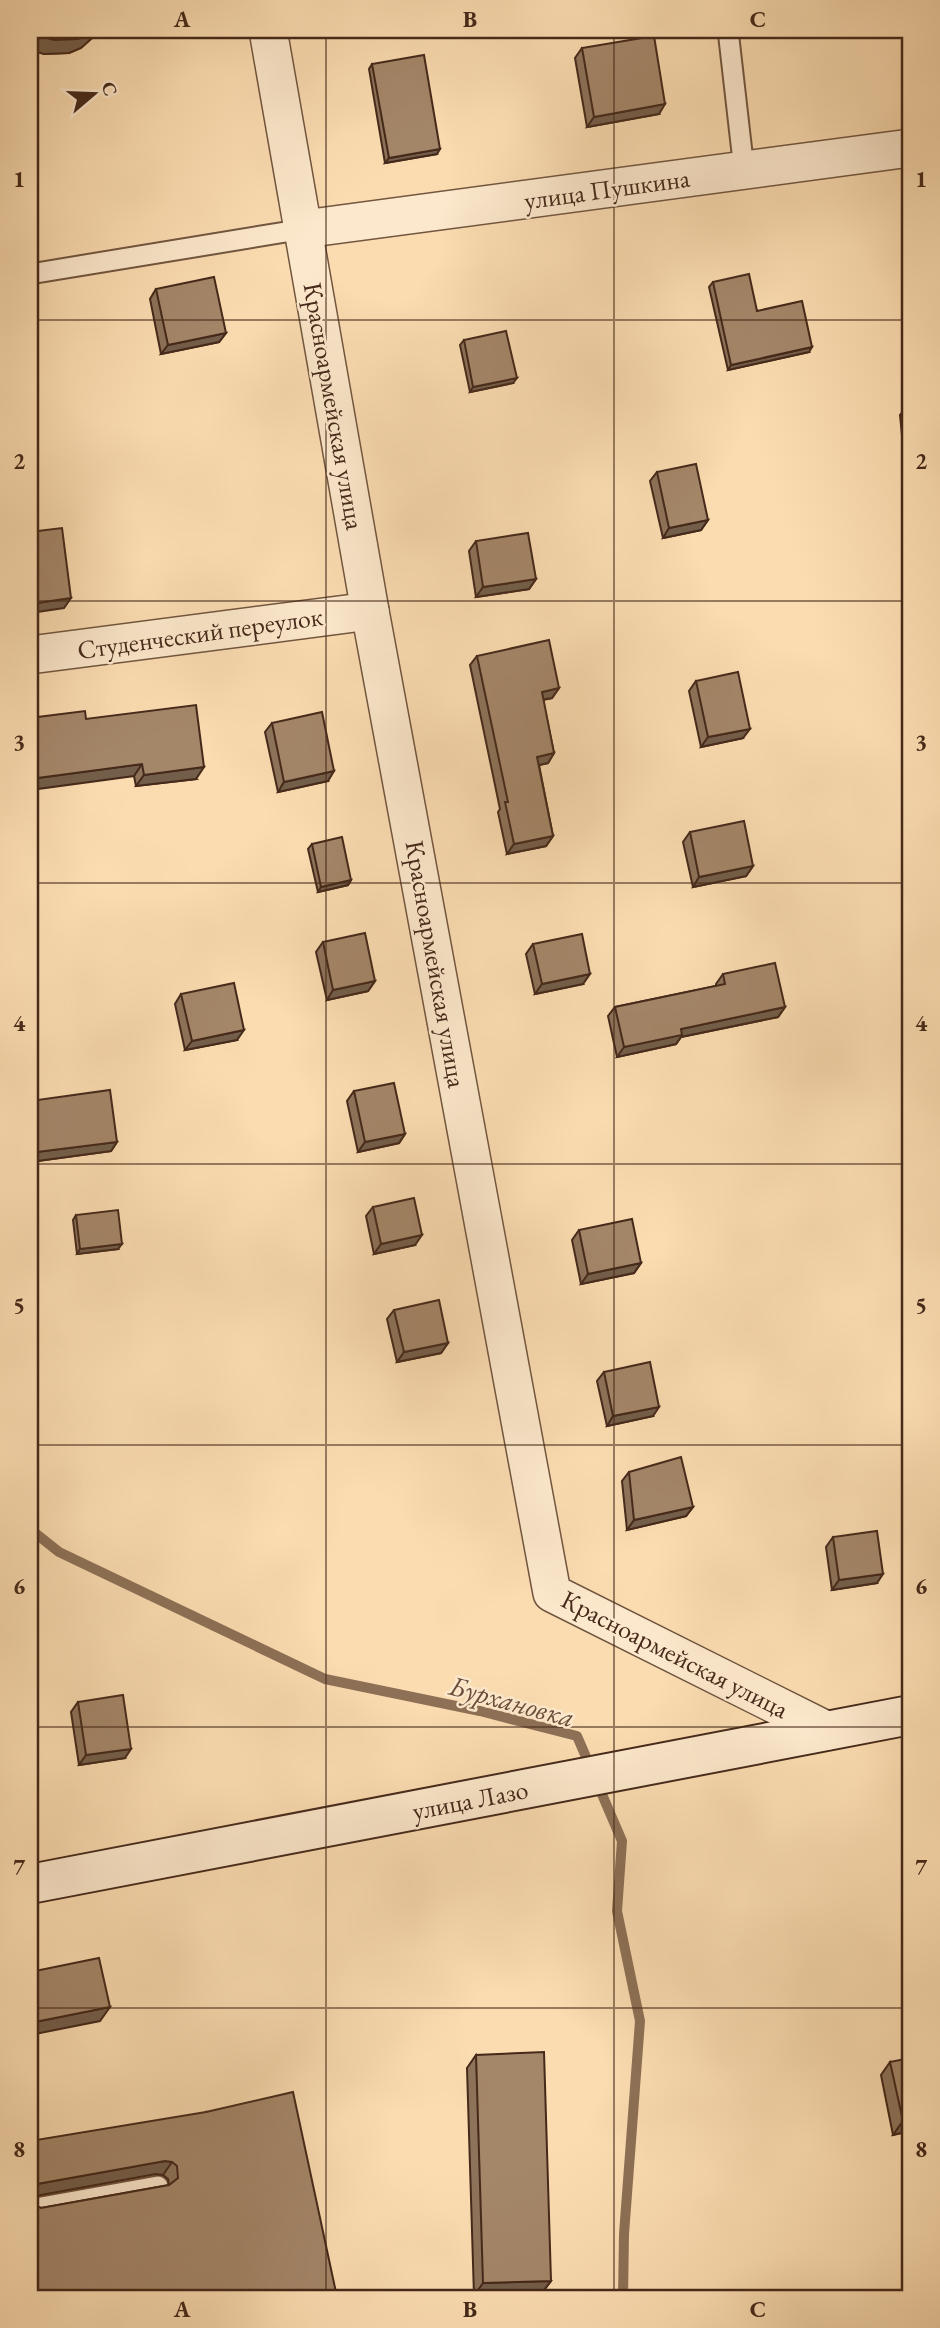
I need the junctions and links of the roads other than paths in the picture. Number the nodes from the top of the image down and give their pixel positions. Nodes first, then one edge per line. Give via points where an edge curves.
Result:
1 (268, 30) edge
2 (729, 30) edge
3 (910, 148) edge
4 (744, 170) junction
5 (304, 229) junction
6 (30, 274) edge
7 (370, 611) junction
8 (30, 656) edge
9 (910, 1715) edge
10 (828, 1731) junction
11 (30, 1884) edge
12 (159, 2186) edge
13 (30, 2209) edge

1 - 5 street, Красноармейская улица
2 - 4 lane
3 - 4 street, улица Пушкина
4 - 5 street, улица Пушкина
5 - 6 lane
5 - 7 street, Красноармейская улица
7 - 8 street, Студенческий переулок
7 - 10 street, Красноармейская улица via 552,1593
9 - 10 main road, улица Лазо
10 - 11 main road, улица Лазо
12 - 13 lane

